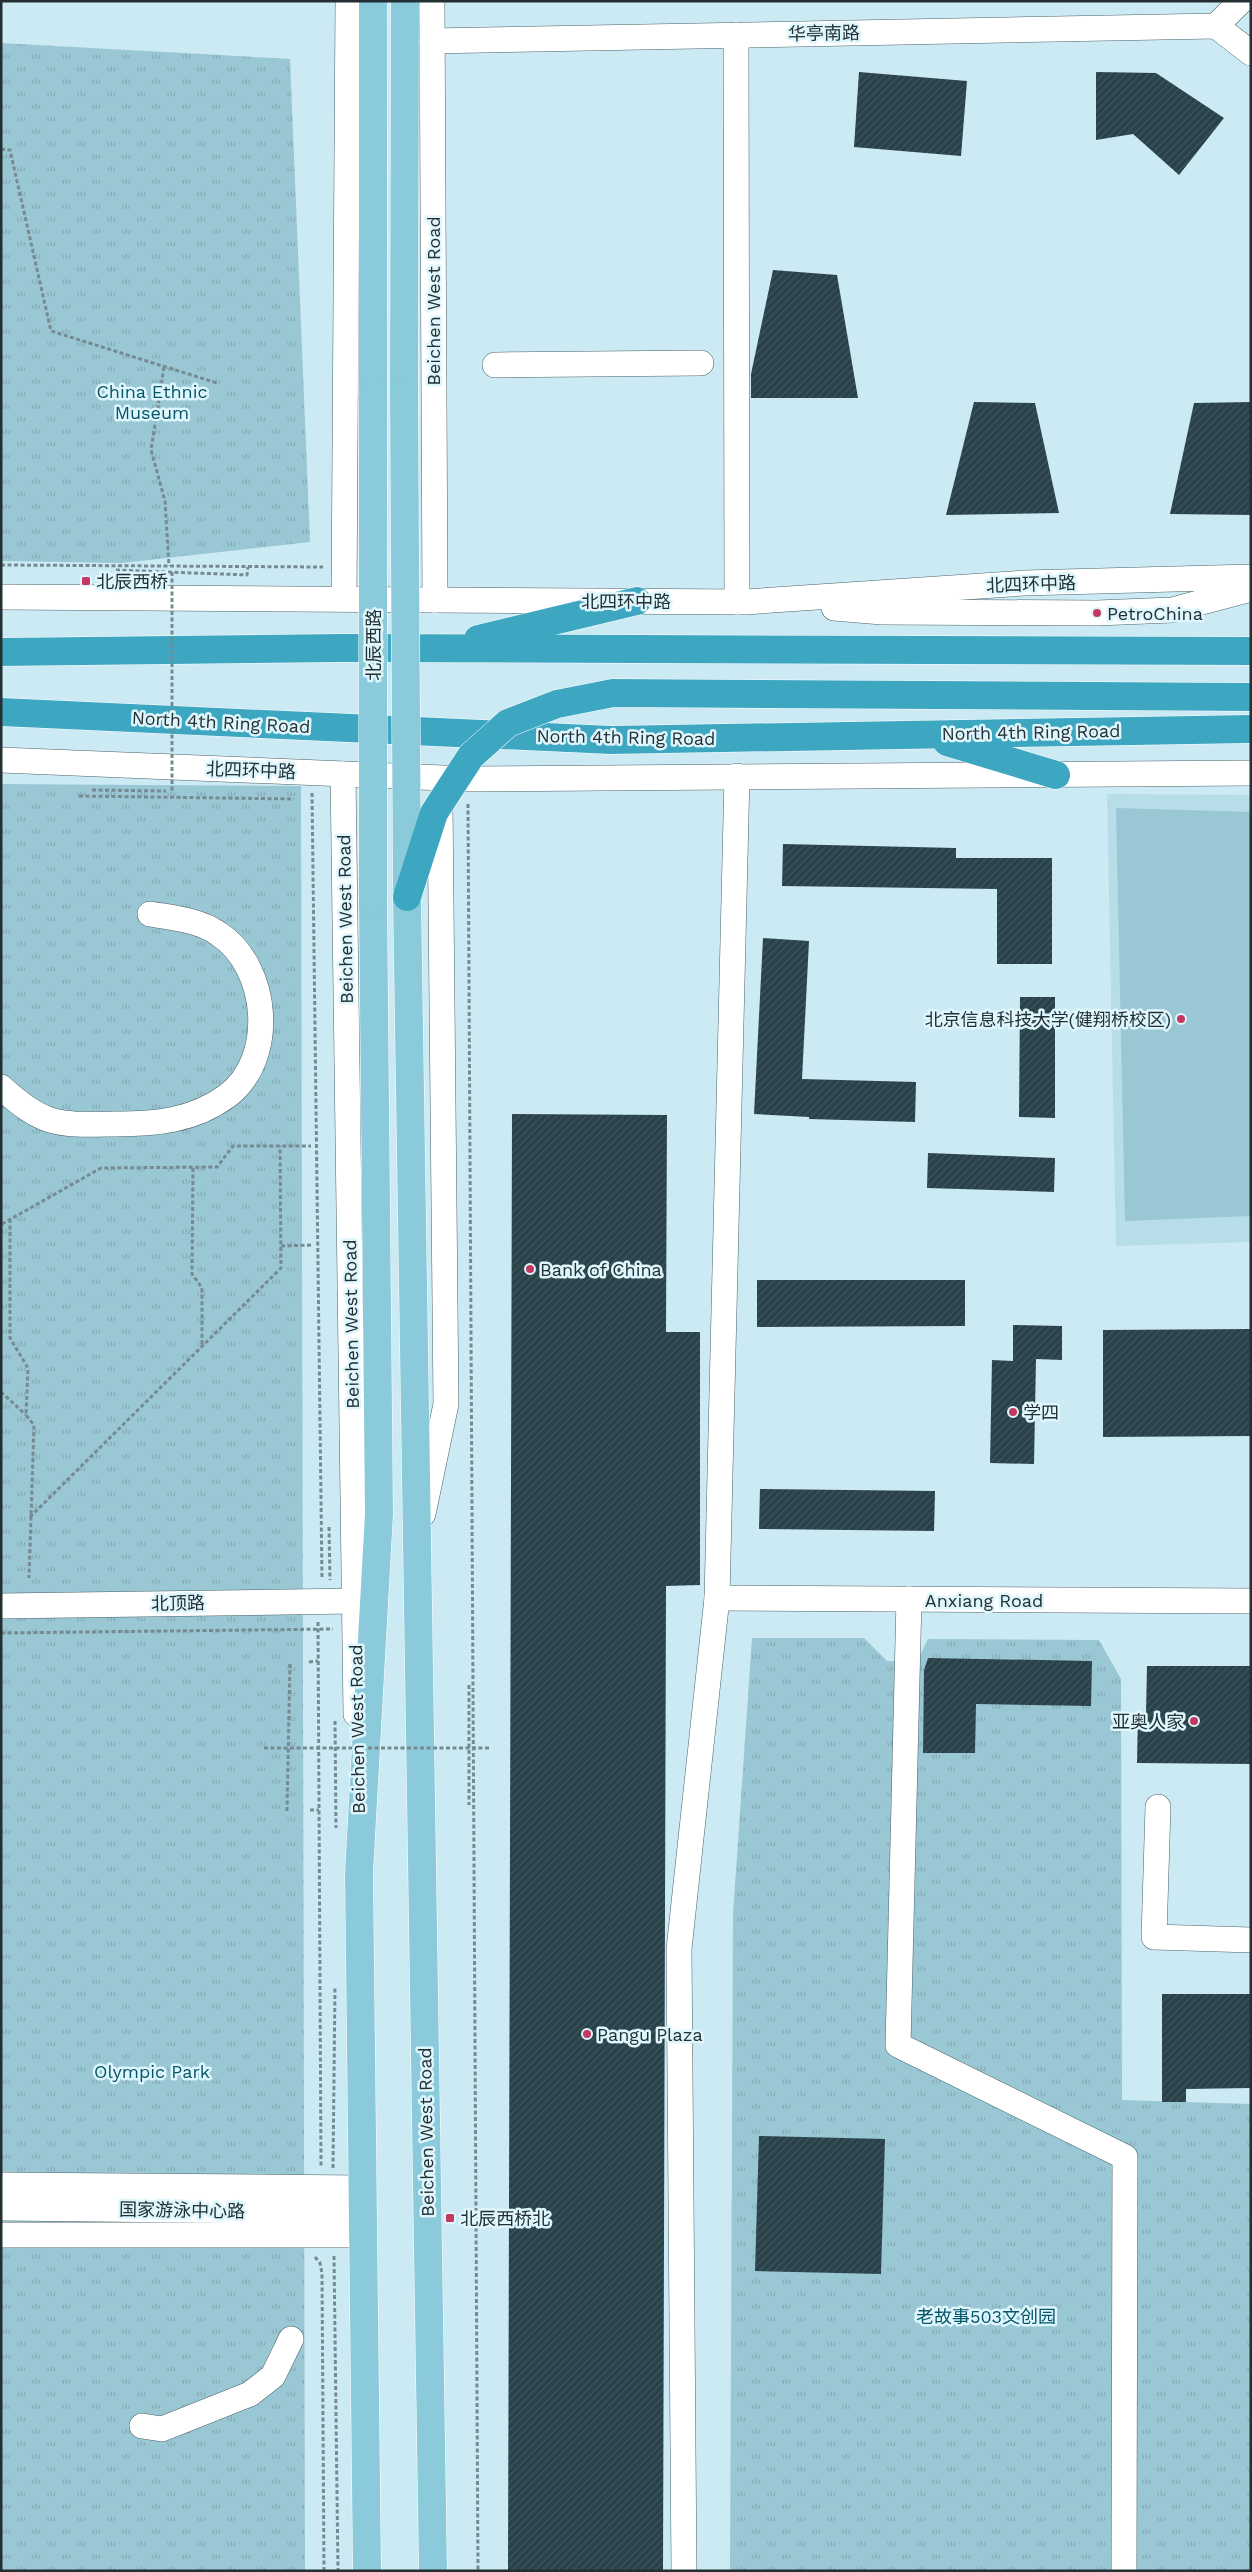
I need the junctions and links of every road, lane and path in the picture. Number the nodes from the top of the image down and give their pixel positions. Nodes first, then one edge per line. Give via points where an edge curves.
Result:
1 (348, 1) edge
2 (373, 1) edge
3 (405, 1) edge
4 (432, 1) edge
5 (1241, 1) edge
6 (1216, 26) junction
7 (736, 35) junction
8 (432, 41) junction
9 (1251, 53) edge
10 (1, 149) edge
11 (701, 364) dead end
12 (495, 365) dead end
13 (164, 368) junction
14 (217, 383) dead end
15 (404, 390) joint
16 (434, 496) junction
17 (345, 497) junction
18 (1, 565) edge
19 (169, 566) junction
20 (248, 566) junction
21 (324, 567) dead end
22 (116, 570) dead end
23 (172, 572) junction
24 (1251, 577) edge
25 (1251, 589) edge
26 (1, 597) edge
27 (344, 599) junction
28 (434, 600) junction
29 (637, 601) junction
30 (741, 602) junction
31 (1251, 642) edge
32 (435, 649) junction
33 (1, 652) edge
34 (1197, 652) junction
35 (1251, 652) edge
36 (1251, 697) edge
37 (1, 712) edge
38 (1251, 729) edge
39 (922, 734) junction
40 (1, 760) edge
41 (312, 772) junction
42 (1251, 773) edge
43 (343, 774) junction
44 (1056, 775) junction
45 (737, 776) junction
46 (440, 778) junction
47 (468, 778) junction
48 (172, 791) dead end
49 (79, 796) dead end
50 (294, 799) dead end
51 (407, 897) junction
52 (373, 900) joint
53 (150, 914) dead end
54 (1, 1087) edge
55 (280, 1146) junction
56 (311, 1146) dead end
57 (193, 1168) junction
58 (10, 1219) junction
59 (2, 1224) edge
60 (312, 1245) dead end
61 (281, 1246) junction
62 (202, 1346) junction
63 (1, 1392) edge
64 (26, 1415) junction
65 (30, 1517) junction
66 (417, 1543) junction
67 (29, 1578) dead end
68 (717, 1598) junction
69 (909, 1599) junction
70 (1251, 1600) edge
71 (355, 1601) junction
72 (317, 1602) junction
73 (1, 1606) edge
74 (318, 1629) junction
75 (355, 1629) junction
76 (1, 1633) edge
77 (318, 1646) dead end
78 (318, 1661) junction
79 (310, 1662) dead end
80 (290, 1663) dead end
81 (469, 1685) dead end
82 (288, 1747) junction
83 (264, 1748) dead end
84 (469, 1748) junction
85 (490, 1748) dead end
86 (469, 1805) dead end
87 (1158, 1807) dead end
88 (287, 1810) dead end
89 (310, 1810) dead end
90 (319, 1810) junction
91 (359, 1873) junction
92 (1251, 1940) edge
93 (322, 2180) junction
94 (1, 2185) edge
95 (1, 2208) edge
96 (363, 2212) junction
97 (1, 2235) edge
98 (327, 2239) junction
99 (291, 2339) dead end
100 (142, 2426) dead end
101 (338, 2571) edge
102 (367, 2571) edge
103 (433, 2571) edge
104 (478, 2571) edge
105 (684, 2571) edge
106 (1124, 2571) edge

1 - 17 street
2 - 52 main road, 北辰西路, bridge
3 - 15 main road, Beichen West Road
4 - 8 street, Beichen West Road
5 - 6 street
6 - 7 street, 华亭南路
6 - 9 street
7 - 8 street, 华亭南路
7 - 30 street
8 - 16 street, Beichen West Road
10 - 13 path via 10,150 51,331
11 - 12 street
13 - 14 path
13 - 19 path via 151,450 165,501
15 - 51 main road, 北辰西路, bridge
16 - 17 street
16 - 28 street, Beichen West Road
17 - 27 street
18 - 19 path
19 - 20 path
20 - 21 path
20 - 23 path via 248,575
22 - 23 path
23 - 48 path, bridge
24 - 30 street, 北四环中路 via 1024,583
25 - 30 street via 1172,610 1097,614 882,612
26 - 27 street, 北四环中路
27 - 28 street, 北四环中路
28 - 29 street, 北四环中路
29 - 30 street, 北四环中路
29 - 32 highway
31 - 34 highway
32 - 33 highway
32 - 34 highway
34 - 35 highway
36 - 51 highway, bridge via 613,693 557,704 508,723 471,756 434,813
37 - 39 highway, North 4th Ring Road via 611,740
38 - 39 highway, North 4th Ring Road
39 - 44 highway
40 - 41 street, 北四环中路
41 - 43 street, 北四环中路
41 - 72 path via 322,1581
42 - 44 street, 北四环中路
43 - 46 street, 北四环中路
43 - 71 street, Beichen West Road
44 - 45 street, 北四环中路
45 - 47 street, 北四环中路
45 - 68 street
46 - 47 street, 北四环中路
46 - 66 street, Beichen West Road via 446,1404
47 - 104 path
49 - 50 path
51 - 66 main road, Beichen West Road
52 - 91 main road, Beichen West Road via 379,1514
53 - 54 street via 198,924 220,934 240,955 257,986 261,1019 257,1048 248,1074 228,1096 202,1111 172,1121 142,1124 64,1125 41,1118
55 - 56 path
55 - 57 path via 233,1146 216,1167
55 - 61 path
57 - 58 path via 101,1168
57 - 62 path via 192,1274 202,1288
58 - 59 path
58 - 64 path via 10,1338 28,1368
60 - 61 path
61 - 62 path via 281,1268
62 - 65 path
63 - 64 path
64 - 65 path via 34,1425
65 - 67 path
66 - 103 main road, Beichen West Road
68 - 69 street, Anxiang Road
68 - 105 street via 679,1949
69 - 70 street, Anxiang Road
69 - 106 street via 898,2045 1125,2157
71 - 72 street, 北顶路
71 - 75 street, Beichen West Road
72 - 73 street, 北顶路
72 - 74 path
74 - 75 path
74 - 76 path
74 - 93 path
75 - 91 street, Beichen West Road
77 - 78 path
78 - 79 path
78 - 90 path
80 - 82 path
81 - 84 path
82 - 83 path, bridge
82 - 84 path, bridge
82 - 88 path
84 - 85 path, bridge
84 - 86 path
87 - 92 street via 1154,1937
89 - 90 path
90 - 93 path
91 - 96 main road, Beichen West Road
93 - 94 street
93 - 96 street
95 - 96 street, 国家游泳中心路
96 - 98 street
96 - 102 main road, Beichen West Road
97 - 98 street
98 - 101 path via 334,2282
99 - 100 street via 272,2376 250,2394 162,2429

